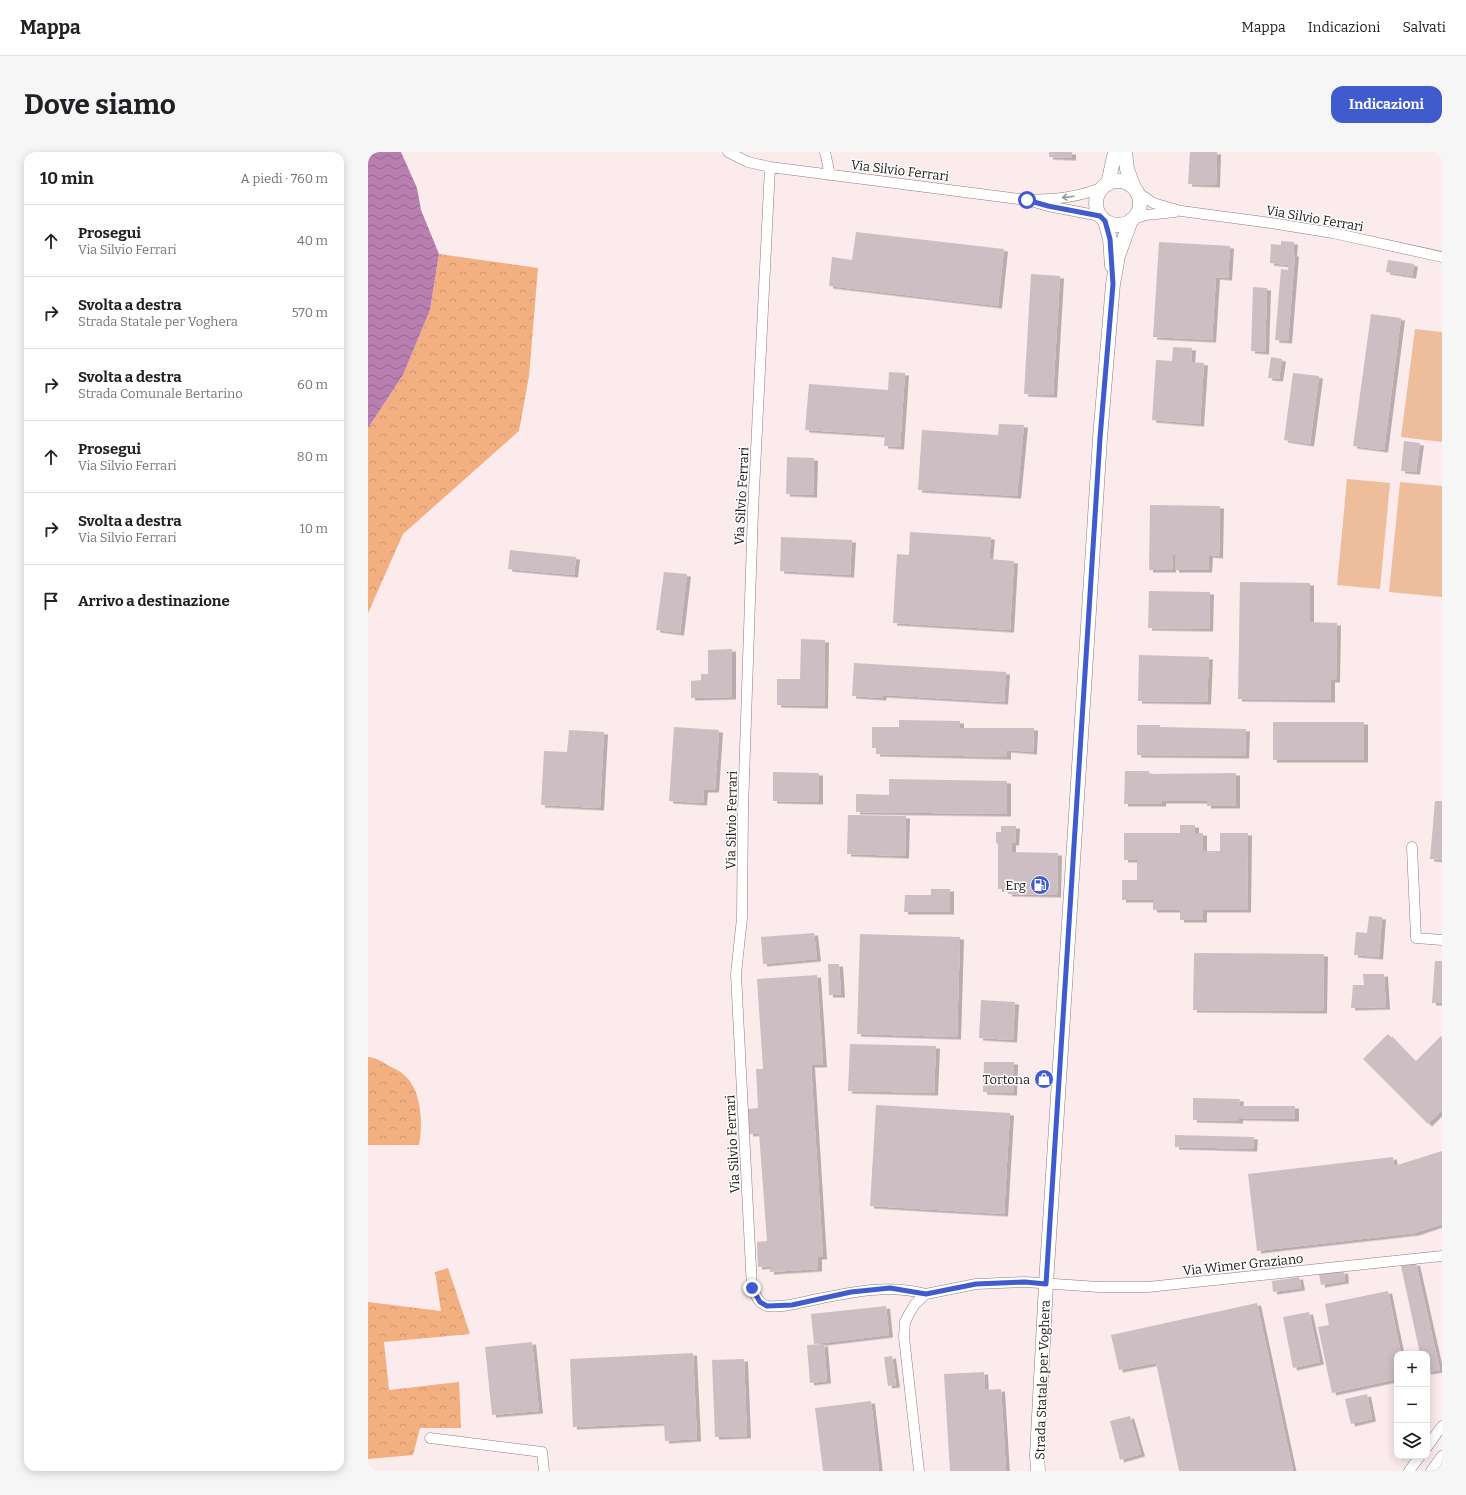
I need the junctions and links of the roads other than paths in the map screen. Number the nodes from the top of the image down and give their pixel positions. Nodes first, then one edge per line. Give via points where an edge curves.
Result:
1 (728, 152) edge
2 (826, 152) edge
3 (1115, 152) edge
4 (1125, 152) edge
5 (770, 167) junction
6 (830, 175) junction
7 (1107, 185) junction
8 (1135, 190) junction
9 (1027, 200) junction
10 (1181, 212) junction
11 (1103, 218) junction
12 (1132, 220) junction
13 (1442, 257) edge
14 (1113, 284) junction
15 (1412, 847) dead end
16 (1442, 940) edge
17 (1442, 1256) edge
18 (1046, 1284) junction
19 (926, 1294) junction
20 (1442, 1426) edge
21 (430, 1438) dead end
22 (1430, 1443) edge
23 (1442, 1456) edge
24 (1418, 1459) edge
25 (544, 1471) edge
26 (919, 1471) edge
27 (1038, 1471) edge
28 (1409, 1471) edge
29 (1432, 1471) edge

1 - 5 street, Via Silvio Ferrari via 748,162
2 - 6 street
3 - 7 main road, Strada Statale per Voghera
4 - 8 main road, Strada Statale per Voghera
5 - 6 street, Via Silvio Ferrari
5 - 19 street, Via Silvio Ferrari via 753,511 742,918 736,974 752,1288 760,1302 767,1306 792,1305 851,1292 890,1288
6 - 9 street, Via Silvio Ferrari
7 - 8 main road via 1122,182
7 -> 9 street, Via Silvio Ferrari via 1069,198
7 - 11 main road, Strada Statale per Voghera via 1098,194 1096,201
8 - 10 street, Via Silvio Ferrari via 1153,202
8 - 12 main road, Strada Statale per Voghera via 1140,200
9 - 11 street, Via Silvio Ferrari
10 - 12 street, Via Silvio Ferrari via 1146,215
10 - 13 street, Via Silvio Ferrari via 1332,233
11 - 12 main road via 1120,225
11 - 14 main road, Strada Statale per Voghera via 1110,239
12 - 14 main road, Strada Statale per Voghera via 1118,256
14 - 18 main road, Strada Statale per Voghera via 1100,438
15 - 16 street via 1416,938
17 - 18 street, Via Wimer Graziano via 1148,1287
18 - 19 street, Via Wimer Graziano via 976,1284
18 - 27 main road, Strada Statale per Voghera
19 - 26 street via 915,1304 904,1322
20 - 22 street
21 - 25 street via 542,1452
23 - 29 street
24 - 28 street

